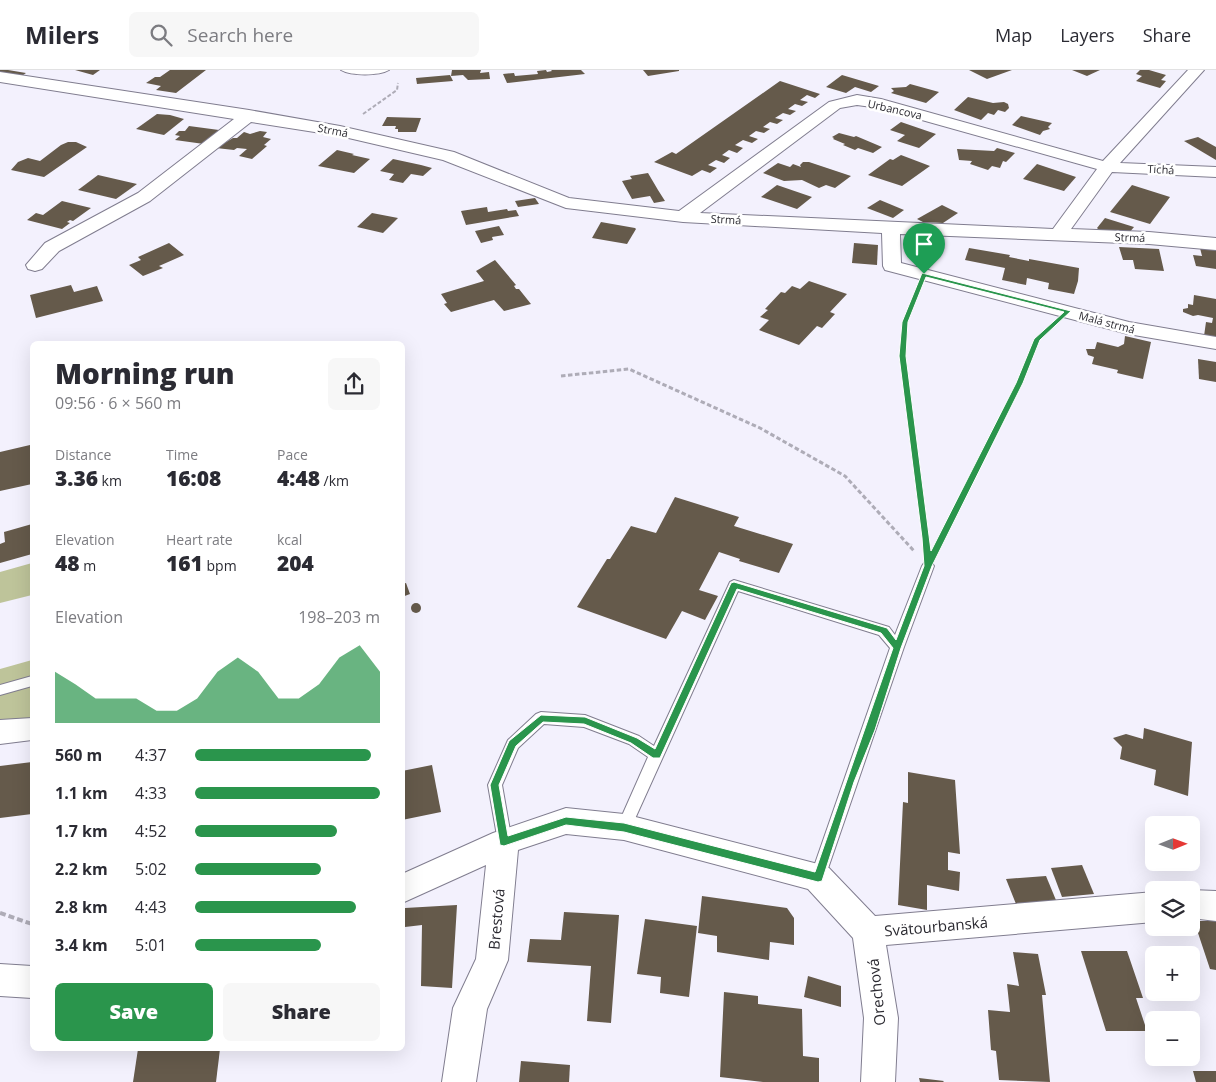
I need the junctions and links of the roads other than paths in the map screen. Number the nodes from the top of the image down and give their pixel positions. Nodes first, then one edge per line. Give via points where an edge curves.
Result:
1 (345, 70) edge
2 (385, 70) edge
3 (1196, 70) edge
4 (0, 77) edge
5 (249, 115) junction
6 (1106, 167) junction
7 (1216, 172) edge
8 (683, 217) junction
9 (891, 228) junction
10 (1058, 234) junction
11 (1216, 244) edge
12 (35, 265) dead end
13 (1216, 344) edge
14 (928, 566) road end
15 (897, 648) junction
16 (30, 682) edge
17 (0, 690) edge
18 (30, 729) edge
19 (0, 732) edge
20 (656, 755) junction
21 (624, 827) junction
22 (504, 842) junction
23 (818, 878) junction
24 (405, 888) edge
25 (1200, 905) edge
26 (1216, 906) edge
27 (1145, 908) edge
28 (868, 932) junction
29 (0, 980) edge
30 (30, 982) edge
31 (460, 1082) edge
32 (878, 1082) edge

1 - 2 lane
3 - 6 street
4 - 5 street, Strmá
5 - 8 street, Strmá via 340,131 448,156 566,203
5 - 12 street via 144,197 52,247
6 - 7 street, Tichá
6 - 8 street, Urbancova via 857,100 835,105
6 - 10 street
8 - 9 street, Strmá
9 - 10 street, Strmá
9 - 13 street, Malá strmá via 892,266 1128,328
10 - 11 street, Strmá
14 - 15 lane
15 - 20 lane via 884,631 734,585
15 - 23 lane
16 - 17 lane
18 - 19 street
20 - 21 lane
20 - 22 lane via 634,740 585,720 541,718 513,744 495,785
21 - 22 street via 566,821
21 - 23 street
22 - 24 street
22 - 31 street, Brestová via 492,960 470,1008
23 - 28 street, Svätourbanská
25 - 26 street
27 - 28 street, Svätourbanská
28 - 32 street, Orechová via 881,1018
29 - 30 street

